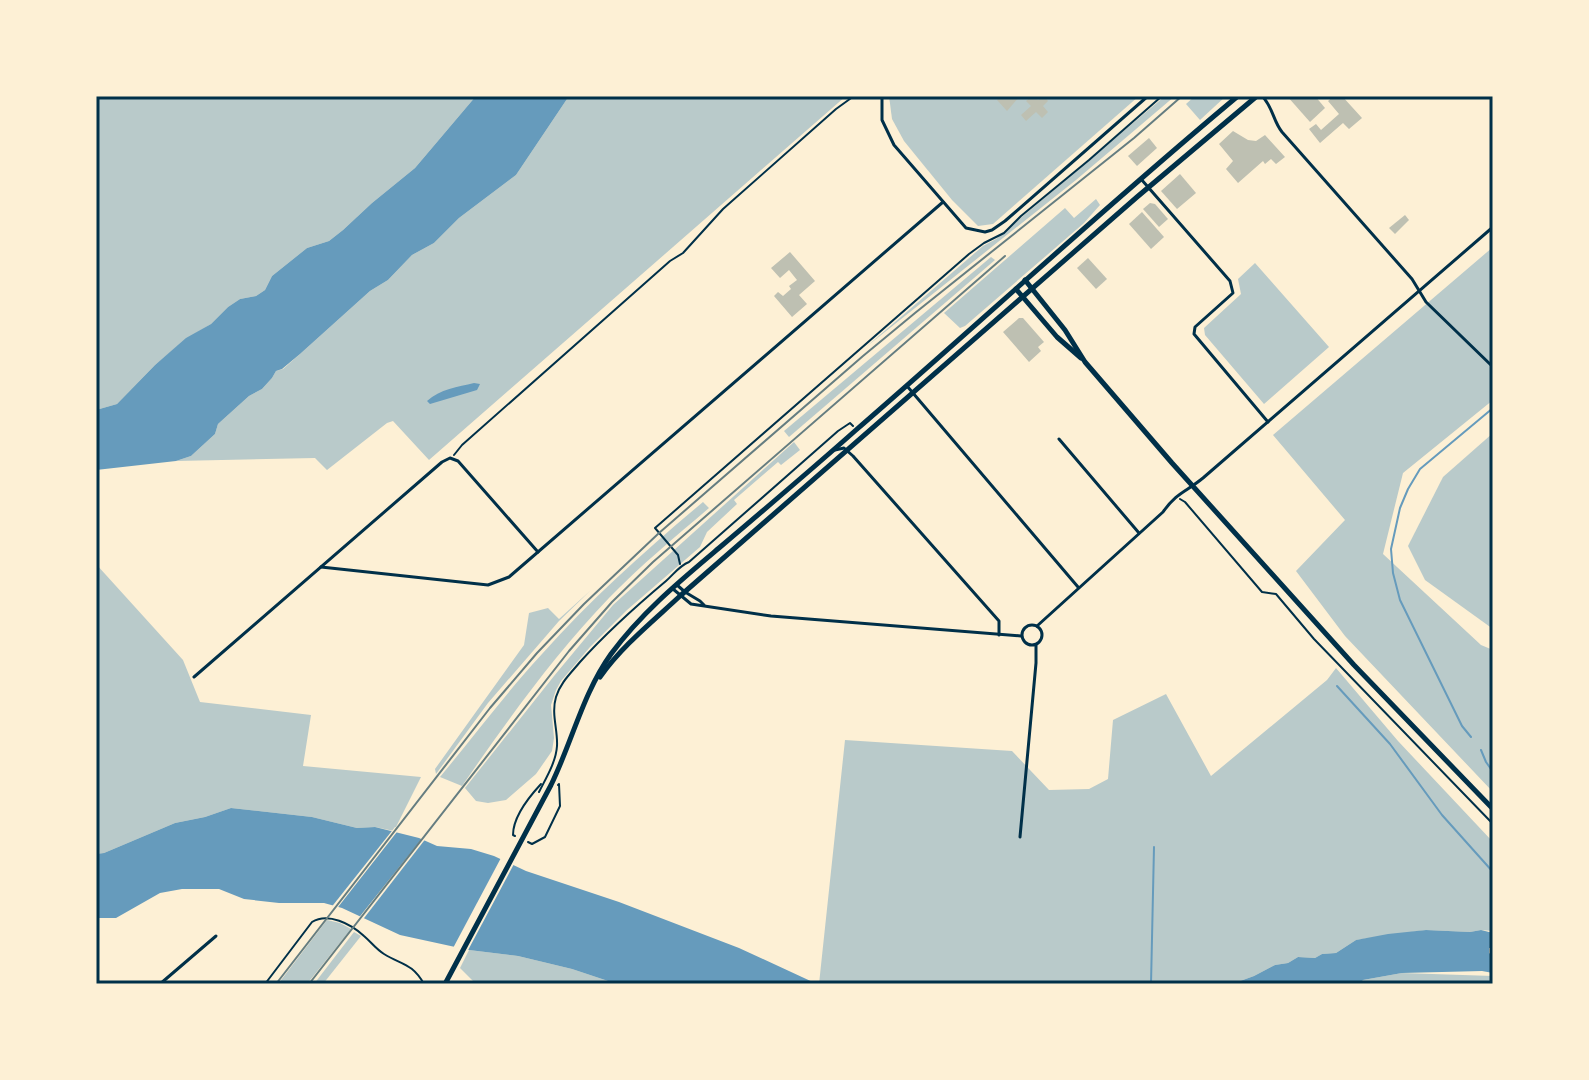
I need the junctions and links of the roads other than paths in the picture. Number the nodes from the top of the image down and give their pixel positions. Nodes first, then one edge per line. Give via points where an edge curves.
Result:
1 (882, 96) edge
2 (1148, 96) edge
3 (1238, 96) edge
4 (1259, 96) edge
5 (1140, 179) junction
6 (1148, 188) junction
7 (943, 202) junction
8 (1493, 227) edge
9 (1025, 280) junction
10 (1016, 289) junction
11 (1033, 289) junction
12 (1420, 291) junction
13 (1023, 297) junction
14 (1085, 362) junction
15 (1493, 367) edge
16 (907, 386) junction
17 (913, 394) junction
18 (1268, 422) junction
19 (1059, 439) dead end
20 (848, 450) junction
21 (831, 452) junction
22 (1193, 486) junction
23 (1139, 533) junction
24 (752, 534) junction
25 (538, 552) junction
26 (707, 558) junction
27 (321, 567) junction
28 (675, 587) junction
29 (1078, 587) junction
30 (683, 594) junction
31 (1037, 626) junction
32 (999, 635) junction
33 (1021, 636) junction
34 (1036, 645) junction
35 (194, 677) dead end
36 (588, 695) junction
37 (1493, 809) edge
38 (1020, 837) dead end
39 (216, 936) dead end
40 (160, 984) edge
41 (445, 984) edge

1 - 7 street via 887,133
2 - 7 street via 998,227 985,232 966,228
3 - 5 highway
4 - 6 highway
4 - 12 street via 1276,124
5 - 6 street
5 - 9 highway
6 - 11 highway
6 - 18 street via 1230,281 1233,293 1195,327 1194,334
7 - 25 street
8 - 12 street
9 - 10 highway
9 - 11 highway
10 - 13 highway
10 - 16 highway
11 - 13 highway
11 - 14 highway
12 - 15 street
12 - 18 street
13 - 14 highway
13 - 17 highway
14 - 22 highway
16 - 17 street
16 - 21 highway
17 - 20 highway
17 - 29 street
18 - 22 street
19 - 23 street
20 - 21 street
20 - 24 highway
20 - 32 street via 999,621
21 - 26 highway
22 - 23 street
22 - 37 highway
23 - 29 street
24 - 26 highway via 718,559
24 - 30 highway
25 - 27 street via 509,577 488,585
25 - 27 street via 450,458
26 - 28 highway
27 - 35 street
28 - 30 street
28 - 36 highway via 624,638
29 - 31 street
30 - 32 street via 704,605 771,616
30 - 36 highway via 617,656
31 - 33 street via 1024,628
31 - 34 street via 1042,636
32 - 33 street
33 - 34 street via 1028,645
34 - 38 street
36 - 41 highway via 564,757
39 - 40 street

